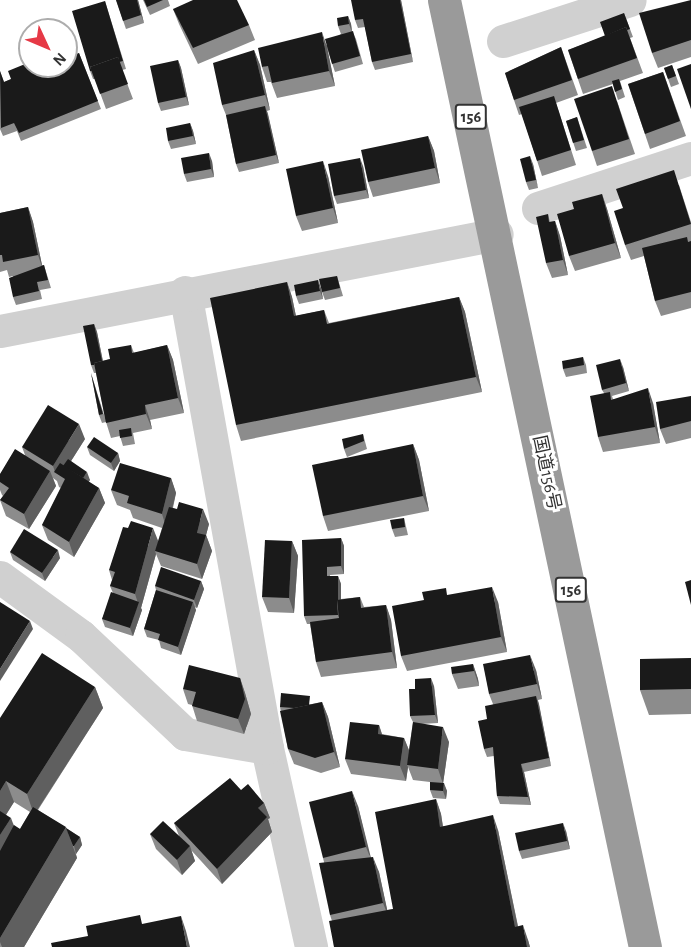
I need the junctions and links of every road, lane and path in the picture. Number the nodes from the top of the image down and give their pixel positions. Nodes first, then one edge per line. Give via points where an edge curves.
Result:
1 (444, 0) edge
2 (630, 0) edge
3 (503, 41) dead end
4 (691, 158) edge
5 (538, 208) dead end
6 (496, 234) junction
7 (184, 292) junction
8 (0, 331) edge
9 (0, 576) edge
10 (267, 748) junction
11 (311, 947) edge
12 (645, 947) edge

1 - 6 highway, 国道156号 / 156
2 - 3 street
4 - 5 street
6 - 7 street
6 - 12 highway, 国道156号 / 156
7 - 8 street
7 - 10 street
9 - 10 street via 81,636 185,734
10 - 11 street

